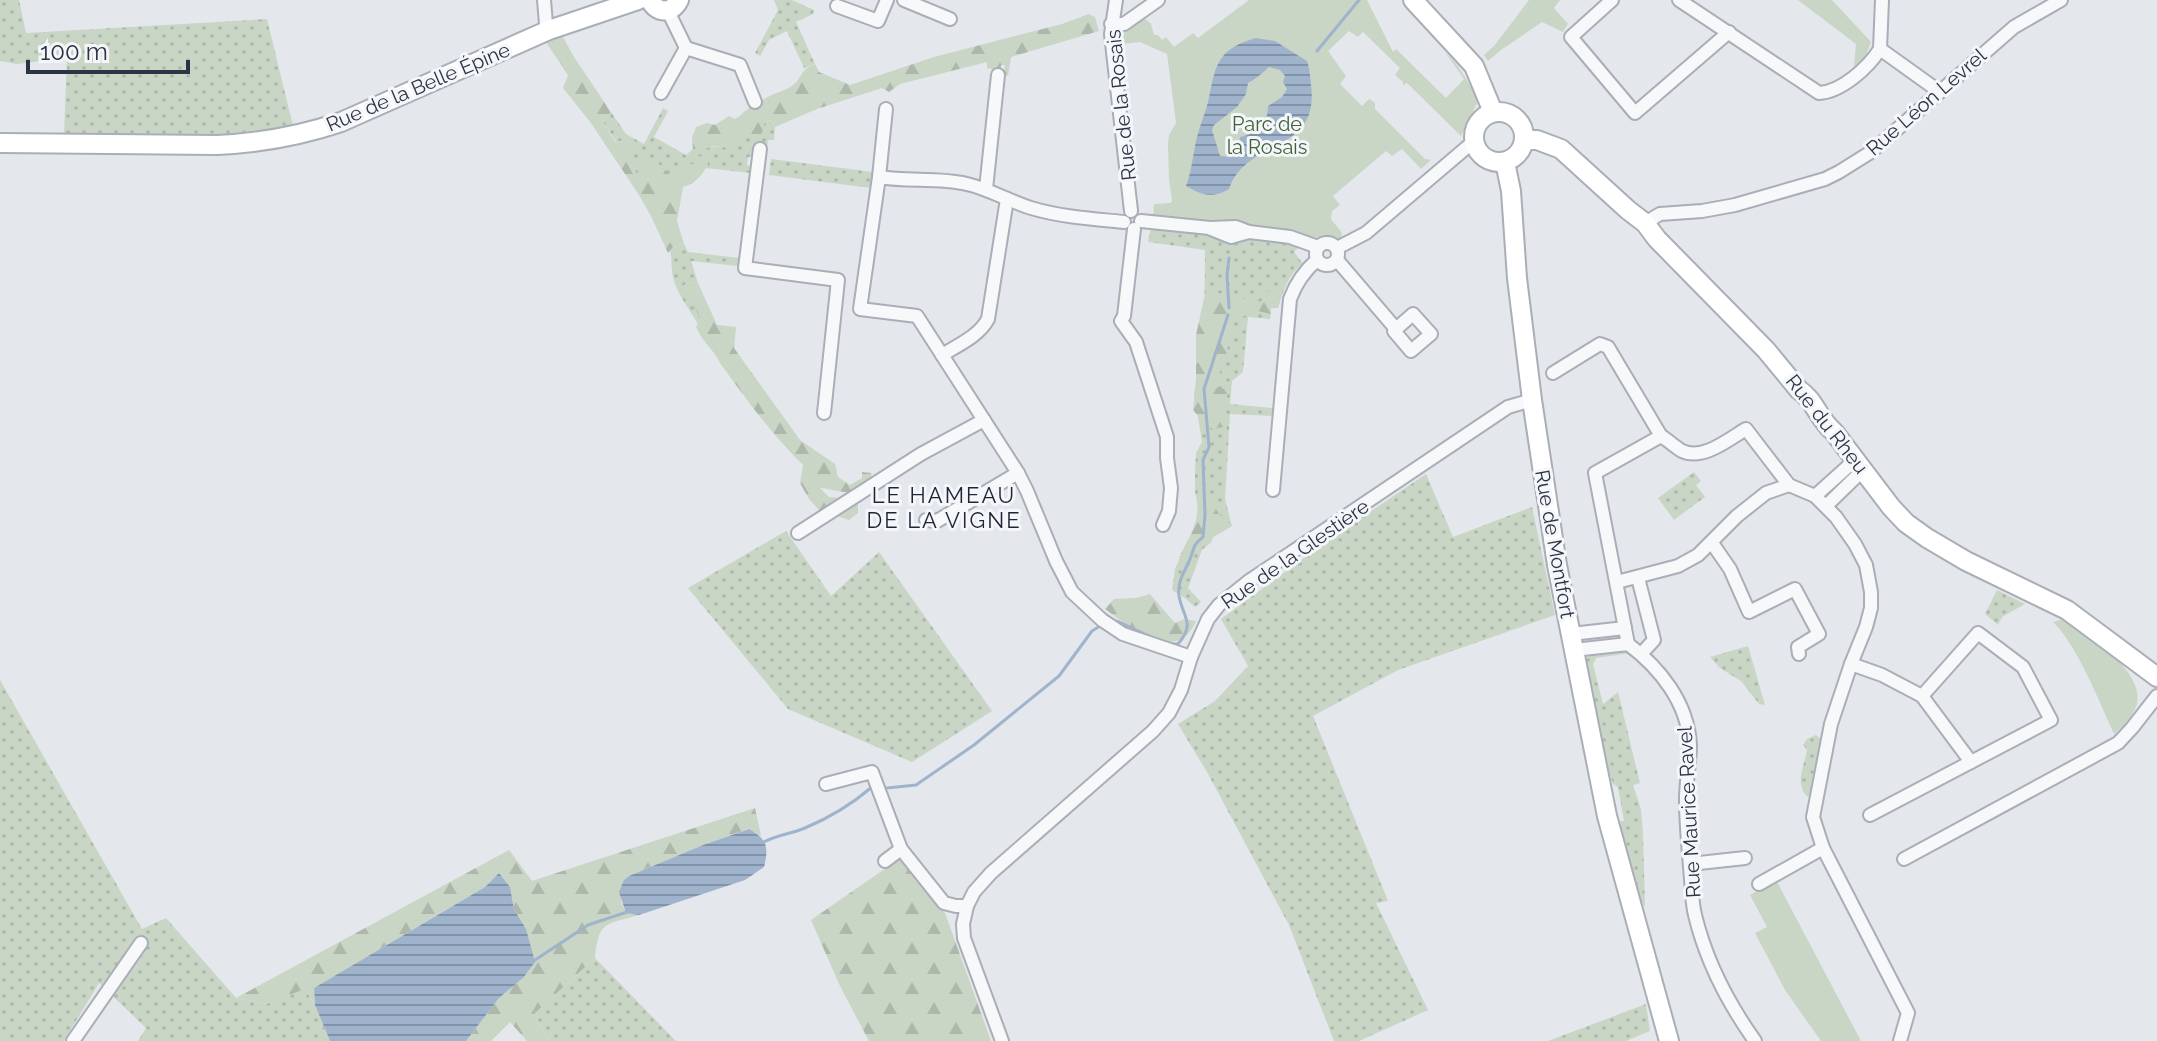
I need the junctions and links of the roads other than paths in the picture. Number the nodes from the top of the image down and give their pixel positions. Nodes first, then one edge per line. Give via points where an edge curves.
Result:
1 (544, 0) edge
2 (638, 0) edge
3 (650, 0) edge
4 (887, 0) edge
5 (904, 0) edge
6 (1116, 0) edge
7 (1158, 0) edge
8 (1413, 0) edge
9 (1612, 0) edge
10 (1679, 0) edge
11 (1882, 0) edge
12 (2061, 0) edge
13 (673, 5) edge
14 (837, 6) dead end
15 (950, 19) dead end
16 (1111, 24) junction
17 (549, 30) junction
18 (1729, 32) junction
19 (686, 48) junction
20 (1880, 49) junction
21 (998, 75) dead end
22 (1940, 92) junction
23 (661, 93) dead end
24 (755, 102) dead end
25 (886, 109) dead end
26 (1493, 112) junction
27 (1524, 140) junction
28 (1473, 142) junction
29 (0, 143) edge
30 (760, 149) dead end
31 (1505, 162) junction
32 (879, 177) junction
33 (986, 189) junction
34 (1007, 199) junction
35 (1133, 221) junction
36 (1645, 223) junction
37 (1318, 253) junction
38 (1337, 254) junction
39 (838, 280) junction
40 (863, 283) junction
41 (835, 305) junction
42 (860, 309) junction
43 (1396, 329) dead end
44 (942, 355) junction
45 (1553, 373) dead end
46 (1532, 400) junction
47 (824, 413) dead end
48 (984, 420) junction
49 (1661, 436) junction
50 (1858, 466) junction
51 (1018, 473) junction
52 (1789, 485) junction
53 (1273, 490) dead end
54 (1815, 496) junction
55 (1826, 506) junction
56 (926, 520) dead end
57 (1163, 525) dead end
58 (798, 533) dead end
59 (1712, 543) junction
60 (1638, 578) junction
61 (1617, 582) junction
62 (1625, 628) junction
63 (1572, 642) junction
64 (1628, 644) junction
65 (1641, 654) junction
66 (1799, 654) dead end
67 (1191, 657) junction
68 (1851, 664) junction
69 (2157, 677) edge
70 (1922, 696) junction
71 (2157, 696) edge
72 (1971, 762) junction
73 (826, 784) dead end
74 (1870, 815) dead end
75 (1823, 848) junction
76 (901, 849) junction
77 (1745, 858) dead end
78 (1904, 859) dead end
79 (885, 861) dead end
80 (1690, 864) junction
81 (1759, 884) dead end
82 (967, 906) junction
83 (141, 943) dead end
84 (73, 1041) edge
85 (1002, 1041) edge
86 (1669, 1041) edge
87 (1755, 1041) edge
88 (1900, 1041) edge

1 - 17 street
2 - 17 street, Rue de la Belle Épine
3 - 13 street via 655,8
4 - 14 street via 878,21
5 - 15 street
6 - 16 street, Rue de la Rosais
7 - 16 street via 1124,24
8 - 26 street via 1474,66
9 - 18 street via 1571,37 1635,113
10 - 18 street
11 - 20 street
12 - 22 street, Rue Léon Levrel via 2014,27
13 - 19 street
16 - 35 street, Rue de la Rosais
17 - 29 street, Rue de la Belle Épine via 308,134 217,145
18 - 20 street via 1819,93 1840,87
19 - 23 street
19 - 24 street via 740,65
20 - 22 street
21 - 33 street
22 - 36 street, Rue Léon Levrel via 1871,152 1825,179 1735,205 1660,214
25 - 32 street
26 - 27 street via 1519,121
26 - 28 street via 1477,124
27 - 31 street via 1521,150
27 - 36 street, Rue du Rheu via 1561,149
28 - 31 street via 1486,159
28 - 38 street
30 - 39 street via 745,268
31 - 46 street, Rue de Montfort
32 - 33 street via 949,180
32 - 40 street
33 - 34 street
34 - 35 street via 1046,212
34 - 44 street via 988,319
35 - 37 street via 1231,226 1290,237
35 - 57 street, Rue de la Rosais via 1121,321 1136,342 1167,437 1171,488
36 - 50 street, Rue du Rheu via 1806,394
37 - 38 street via 1328,243
37 - 38 street via 1327,265
37 - 53 street via 1290,299
38 - 43 street
39 - 40 street
39 - 41 street
40 - 42 street
41 - 42 street
41 - 47 street
42 - 44 street via 917,316
44 - 48 street
45 - 49 street via 1591,348 1608,347
46 - 63 street, Rue de Montfort
46 - 67 street, Rue de la Glestière via 1508,407 1249,581 1219,605
48 - 51 street
48 - 58 street
49 - 52 street via 1696,454 1746,429
49 - 61 street via 1595,473
50 - 54 street
50 - 55 street
50 - 69 street, Rue du Rheu via 1906,523 1927,538 2067,610
51 - 56 street via 937,521
51 - 67 street via 1072,592 1123,634
52 - 54 street
52 - 59 street via 1766,493
54 - 55 street
55 - 68 street via 1866,565 1871,592 1866,627
59 - 60 street via 1678,566
59 - 66 street via 1749,612 1795,589 1819,634 1798,647
60 - 61 street
60 - 65 street via 1654,640
61 - 62 street
62 - 63 street
62 - 64 street
63 - 64 street
63 - 86 street, Rue de Montfort via 1607,816
64 - 65 street, Rue Maurice Ravel
65 - 80 street, Rue Maurice Ravel via 1678,697 1688,729
67 - 82 street, Rue de la Glestière via 1181,690 1161,722 991,873
68 - 70 street
68 - 75 street via 1831,724 1813,817
70 - 72 street
70 - 72 street via 1978,633 2023,667 2051,720
71 - 78 street via 2118,743
72 - 74 street
73 - 76 street via 872,772
75 - 81 street
75 - 88 street via 1908,1013
76 - 79 street
76 - 82 street via 944,903
77 - 80 street
80 - 87 street, Rue Maurice Ravel via 1702,941 1734,1011
82 - 85 street via 964,938
83 - 84 street

